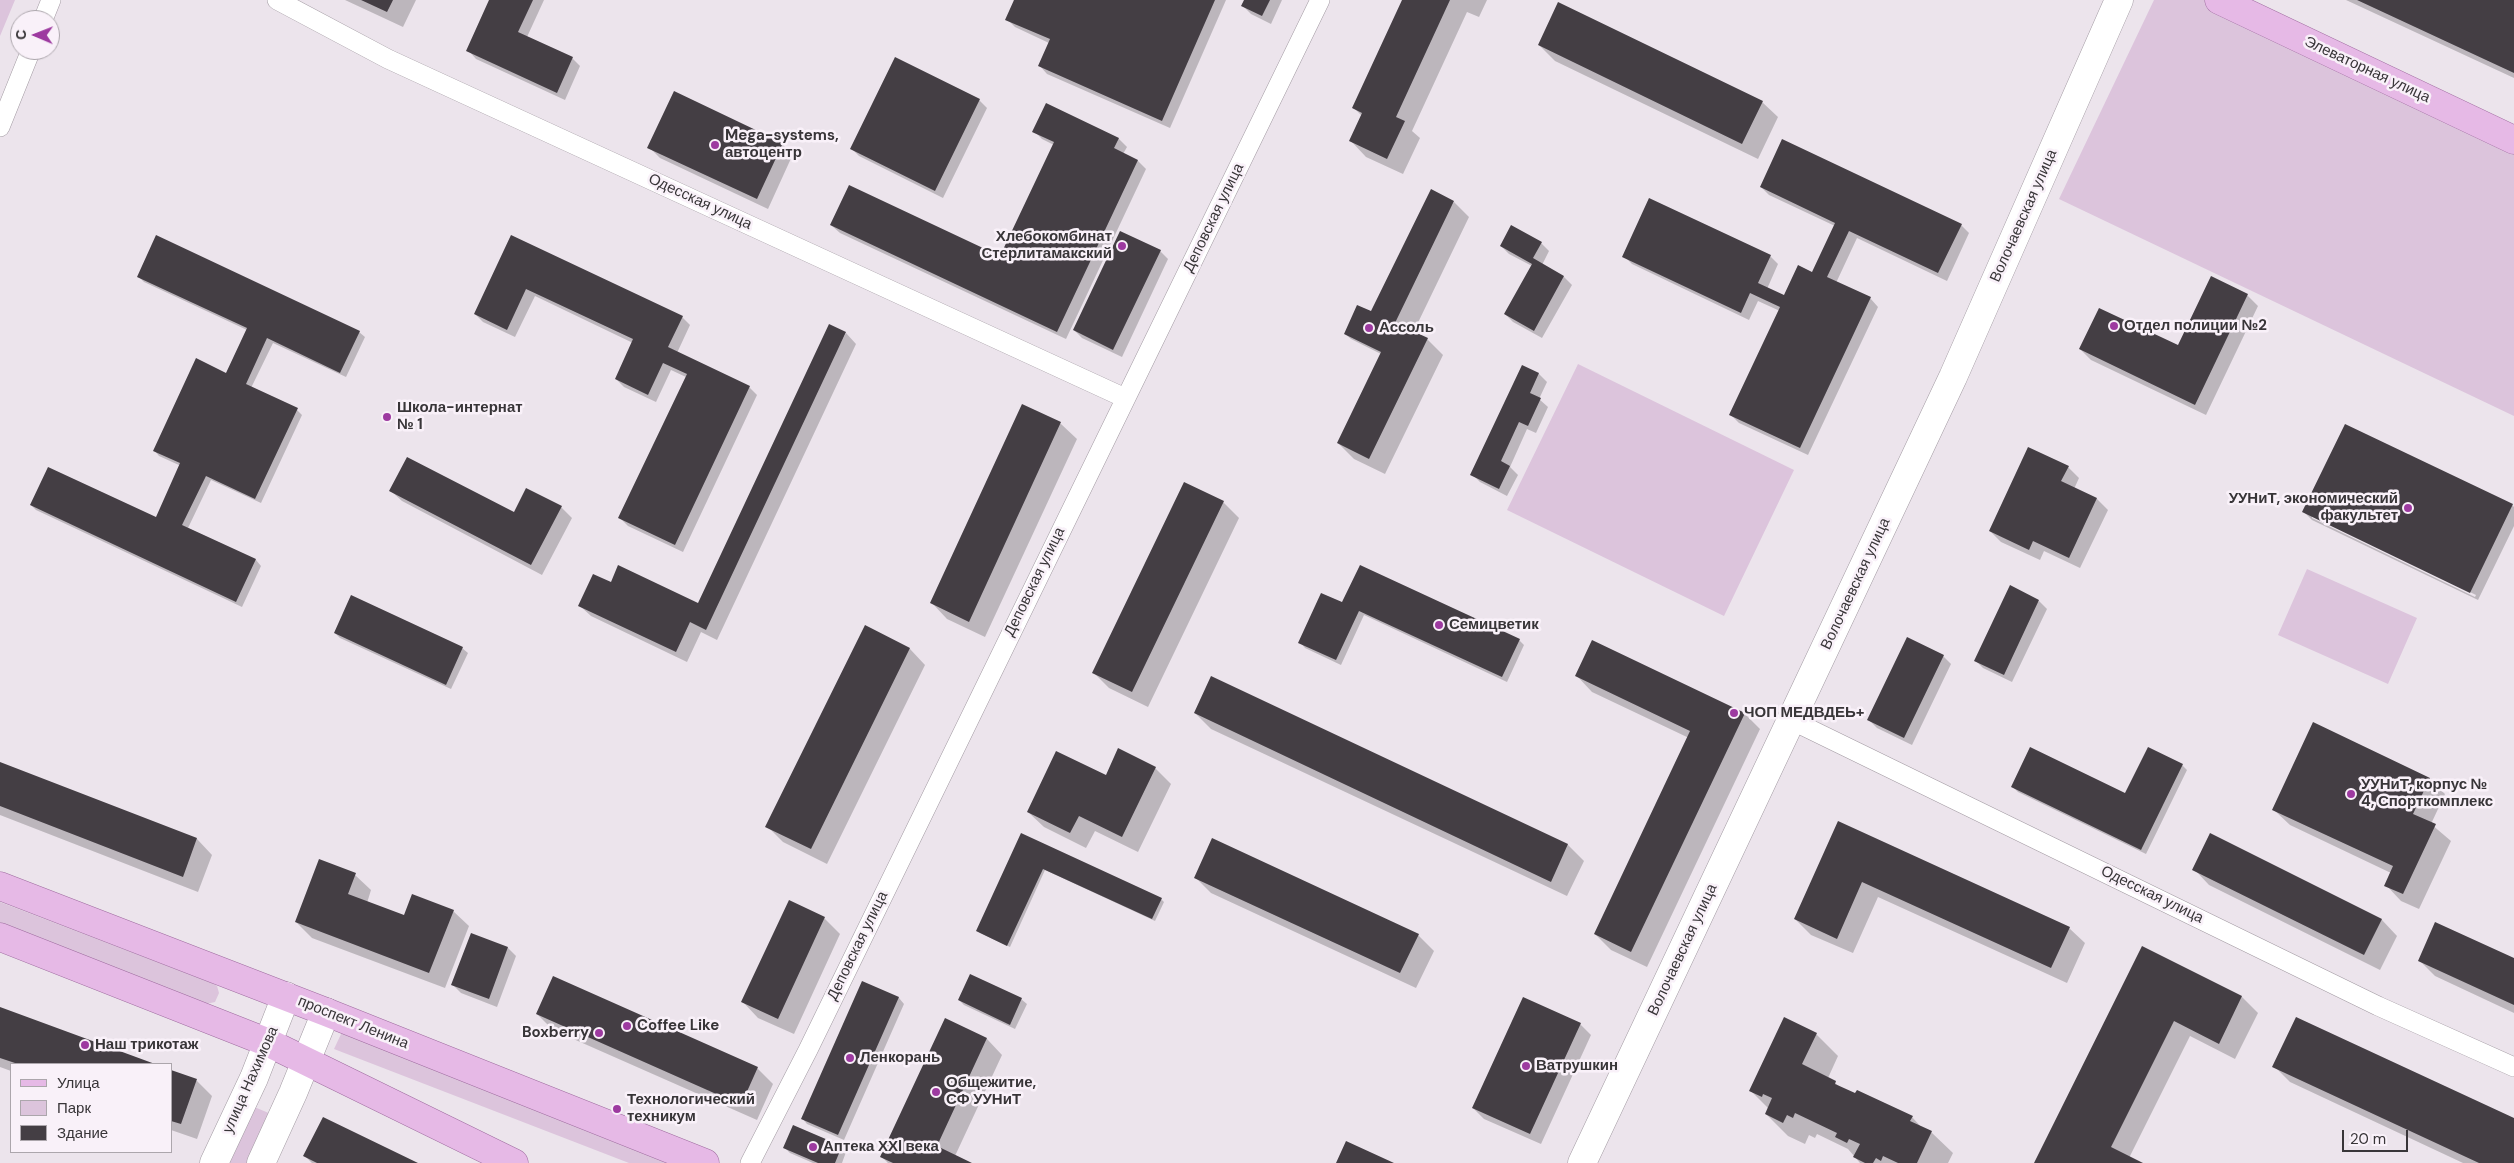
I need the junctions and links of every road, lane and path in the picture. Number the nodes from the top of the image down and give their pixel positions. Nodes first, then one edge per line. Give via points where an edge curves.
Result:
1 (278, 0) edge
2 (1320, 0) edge
3 (2119, 0) edge
4 (2220, 0) edge
5 (27, 60) edge
6 (0, 127) edge
7 (2514, 140) edge
8 (1125, 398) junction
9 (1791, 720) junction
10 (0, 886) edge
11 (0, 938) edge
12 (286, 996) junction
13 (326, 1012) junction
14 (269, 1043) junction
15 (306, 1060) junction
16 (2514, 1067) edge
17 (214, 1163) edge
18 (261, 1163) edge
19 (514, 1163) edge
20 (705, 1163) edge
21 (750, 1163) edge
22 (1582, 1163) edge

1 - 8 street, Одесская улица via 388,59
2 - 8 street, Деповская улица
3 - 9 street, Волочаевская улица via 1953,377
4 - 7 main road, Элеваторная улица
5 - 6 street
8 - 21 street, Деповская улица
9 - 16 street, Одесская улица via 2378,1006
9 - 22 street, Волочаевская улица
10 - 12 main road, проспект Ленина
11 - 14 main road
12 - 13 main road, проспект Ленина
12 - 14 street, улица Нахимова
13 - 15 street
13 - 20 main road, проспект Ленина
14 - 15 main road
14 - 17 street, улица Нахимова
15 - 18 street
15 - 19 main road

